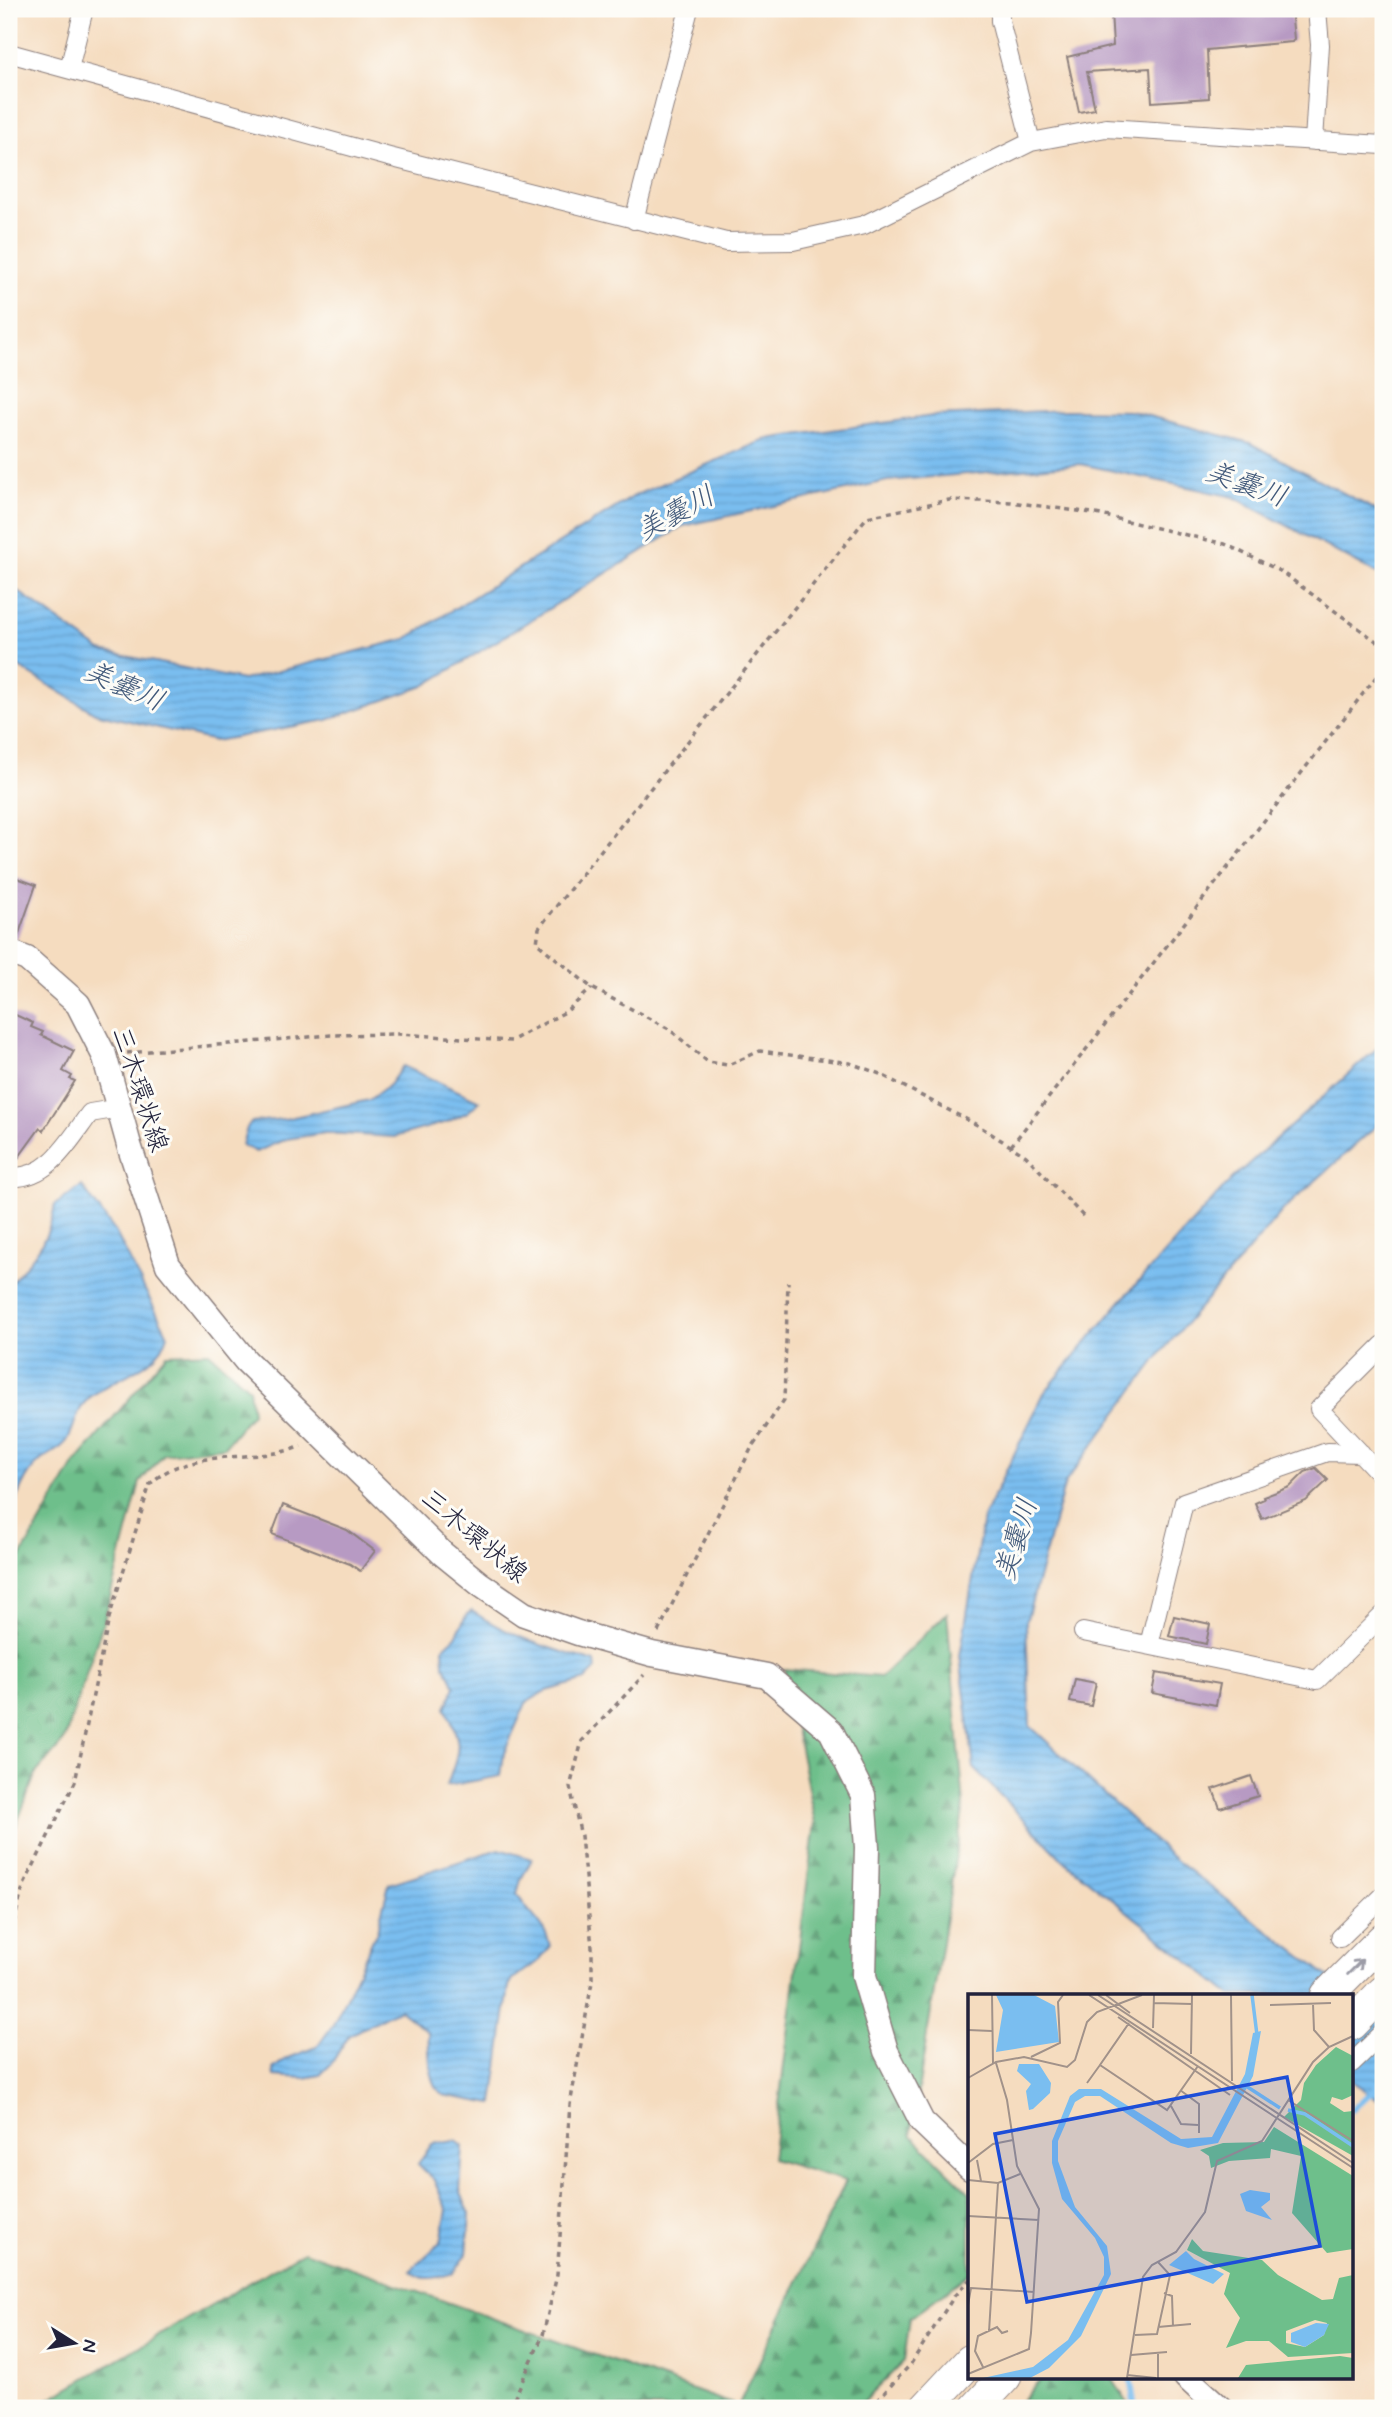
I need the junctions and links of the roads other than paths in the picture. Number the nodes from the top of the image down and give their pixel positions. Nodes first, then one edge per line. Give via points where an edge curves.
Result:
1 (84, 9) edge
2 (689, 9) edge
3 (1000, 9) edge
4 (1317, 9) edge
5 (9, 53) edge
6 (69, 69) junction
7 (1314, 141) junction
8 (1031, 142) junction
9 (1383, 145) edge
10 (634, 220) junction
11 (9, 952) edge
12 (120, 1108) junction
13 (9, 1177) edge
14 (1383, 1345) edge
15 (1361, 1453) junction
16 (1383, 1477) edge
17 (1383, 1615) edge
18 (1083, 1632) dead end
19 (1149, 1645) junction
20 (1383, 1896) edge
21 (1340, 1938) dead end
22 (1383, 1939) edge
23 (1383, 1993) edge
24 (1328, 1994) edge
25 (1354, 2022) edge
26 (1383, 2033) edge
27 (1354, 2061) edge
28 (968, 2166) edge
29 (968, 2363) edge
30 (1004, 2378) edge
31 (1187, 2378) edge
32 (1206, 2403) edge
33 (926, 2408) edge
34 (976, 2408) edge

1 - 6 street
2 - 10 street
3 - 8 street
4 - 7 street via 1320,45
5 - 6 street
6 - 10 street
7 - 8 street via 1106,128
7 - 9 street
8 - 10 street via 864,225 793,241 726,242
11 - 12 main road, 三木環状線 via 27,959 78,1004 104,1055
12 - 13 street via 90,1113 46,1168 21,1178
12 - 28 main road, 三木環状線 via 168,1265 246,1362 443,1554 524,1614 652,1654 767,1676 831,1731 863,1795 867,1847 864,1976 886,2051 922,2122
14 - 15 street via 1320,1409
15 - 16 street
15 - 19 street via 1327,1452 1184,1502
17 - 19 street via 1317,1680
18 - 19 street
20 - 21 street
24 -> 22 highway
23 - 25 highway
26 - 27 street
29 - 33 highway
30 - 34 highway
31 - 32 main road

